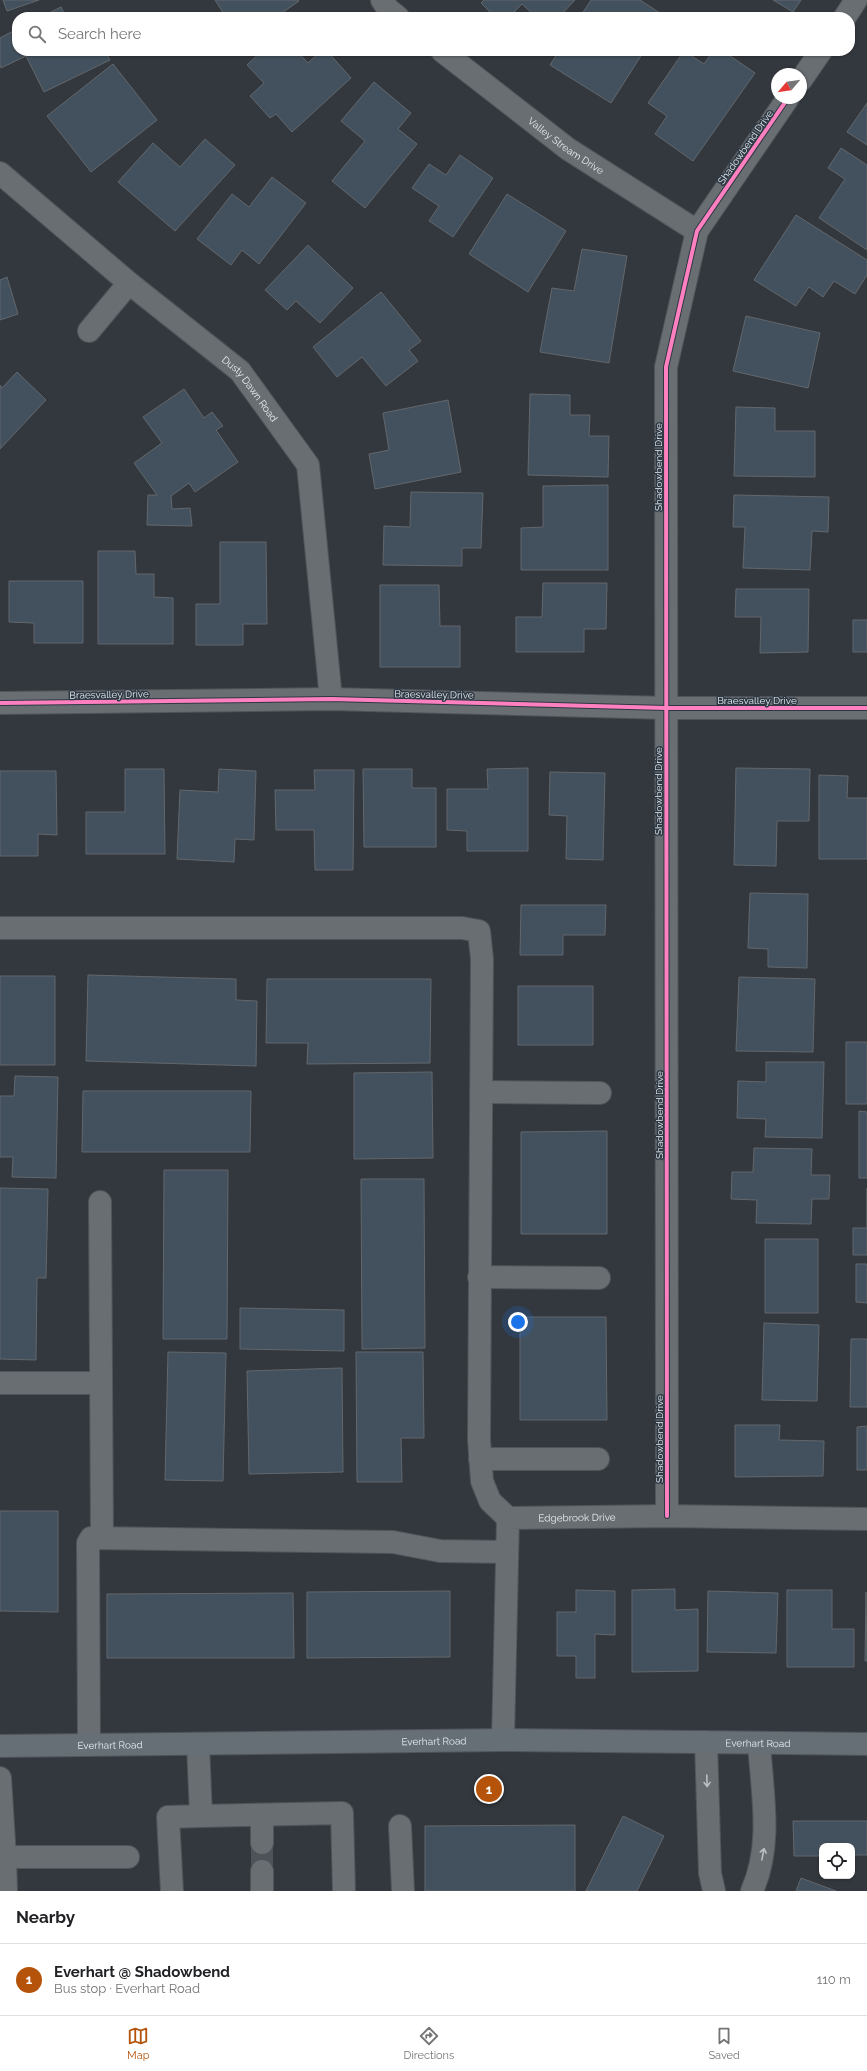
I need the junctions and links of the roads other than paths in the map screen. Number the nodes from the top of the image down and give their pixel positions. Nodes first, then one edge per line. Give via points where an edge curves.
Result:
1 (382, 0) edge
2 (856, 0) edge
3 (392, 12) edge
4 (848, 12) edge
5 (448, 56) edge
6 (818, 56) edge
7 (807, 71) edge
8 (784, 104) edge
9 (0, 173) edge
10 (697, 231) junction
11 (129, 283) junction
12 (89, 331) dead end
13 (331, 699) junction
14 (0, 703) edge
15 (666, 708) junction
16 (867, 708) edge
17 (0, 928) edge
18 (481, 1092) junction
19 (600, 1093) dead end
20 (100, 1202) dead end
21 (480, 1277) junction
22 (599, 1278) dead end
23 (0, 1383) edge
24 (101, 1384) junction
25 (480, 1459) junction
26 (598, 1459) dead end
27 (667, 1516) junction
28 (508, 1518) junction
29 (867, 1519) edge
30 (102, 1538) junction
31 (508, 1552) junction
32 (503, 1740) junction
33 (706, 1742) junction
34 (760, 1743) junction
35 (198, 1744) junction
36 (867, 1744) edge
37 (89, 1745) junction
38 (0, 1746) edge
39 (0, 1778) edge
40 (262, 1815) junction
41 (201, 1816) junction
42 (400, 1826) dead end
43 (262, 1843) tunnel mouth
44 (5, 1857) junction
45 (128, 1857) dead end
46 (6, 1891) edge
47 (172, 1891) edge
48 (344, 1891) edge
49 (403, 1891) edge
50 (714, 1891) edge
51 (752, 1891) edge

1 - 3 street
2 - 4 street
5 - 10 street, Valley Stream Drive via 568,150
6 - 7 street
8 - 10 street, Shadowbend Drive
9 - 11 street, Dusty Dawn Road
10 - 15 street, Shadowbend Drive via 666,366
11 - 12 street
11 - 13 street, Dusty Dawn Road via 240,371 308,465
13 - 14 street, Braesvalley Drive
13 - 15 street, Braesvalley Drive
15 - 16 street, Braesvalley Drive
15 - 27 street, Shadowbend Drive
17 - 18 street via 478,930 481,934 482,959
18 - 19 street
18 - 21 street
20 - 24 street
21 - 22 street
21 - 25 street
23 - 24 street
24 - 30 street
25 - 26 street
25 - 28 street via 482,1481 490,1501
27 - 28 street, Edgebrook Drive
27 - 29 street, Edgebrook Drive
28 - 31 street
30 - 31 street via 393,1542 440,1551
30 - 37 street via 91,1538 88,1543
31 - 32 street
32 - 33 main road, Everhart Road
32 - 35 main road, Everhart Road
33 - 34 main road, Everhart Road
33 -> 50 street via 710,1873
34 - 36 main road, Everhart Road
51 -> 34 street via 758,1877 765,1842
35 - 37 main road, Everhart Road
35 - 41 street
37 - 38 main road, Everhart Road
39 - 44 street
40 - 41 street
40 - 43 street
40 - 48 street via 342,1813
41 - 47 street via 168,1817
42 - 49 street
44 - 45 street
44 - 46 street

